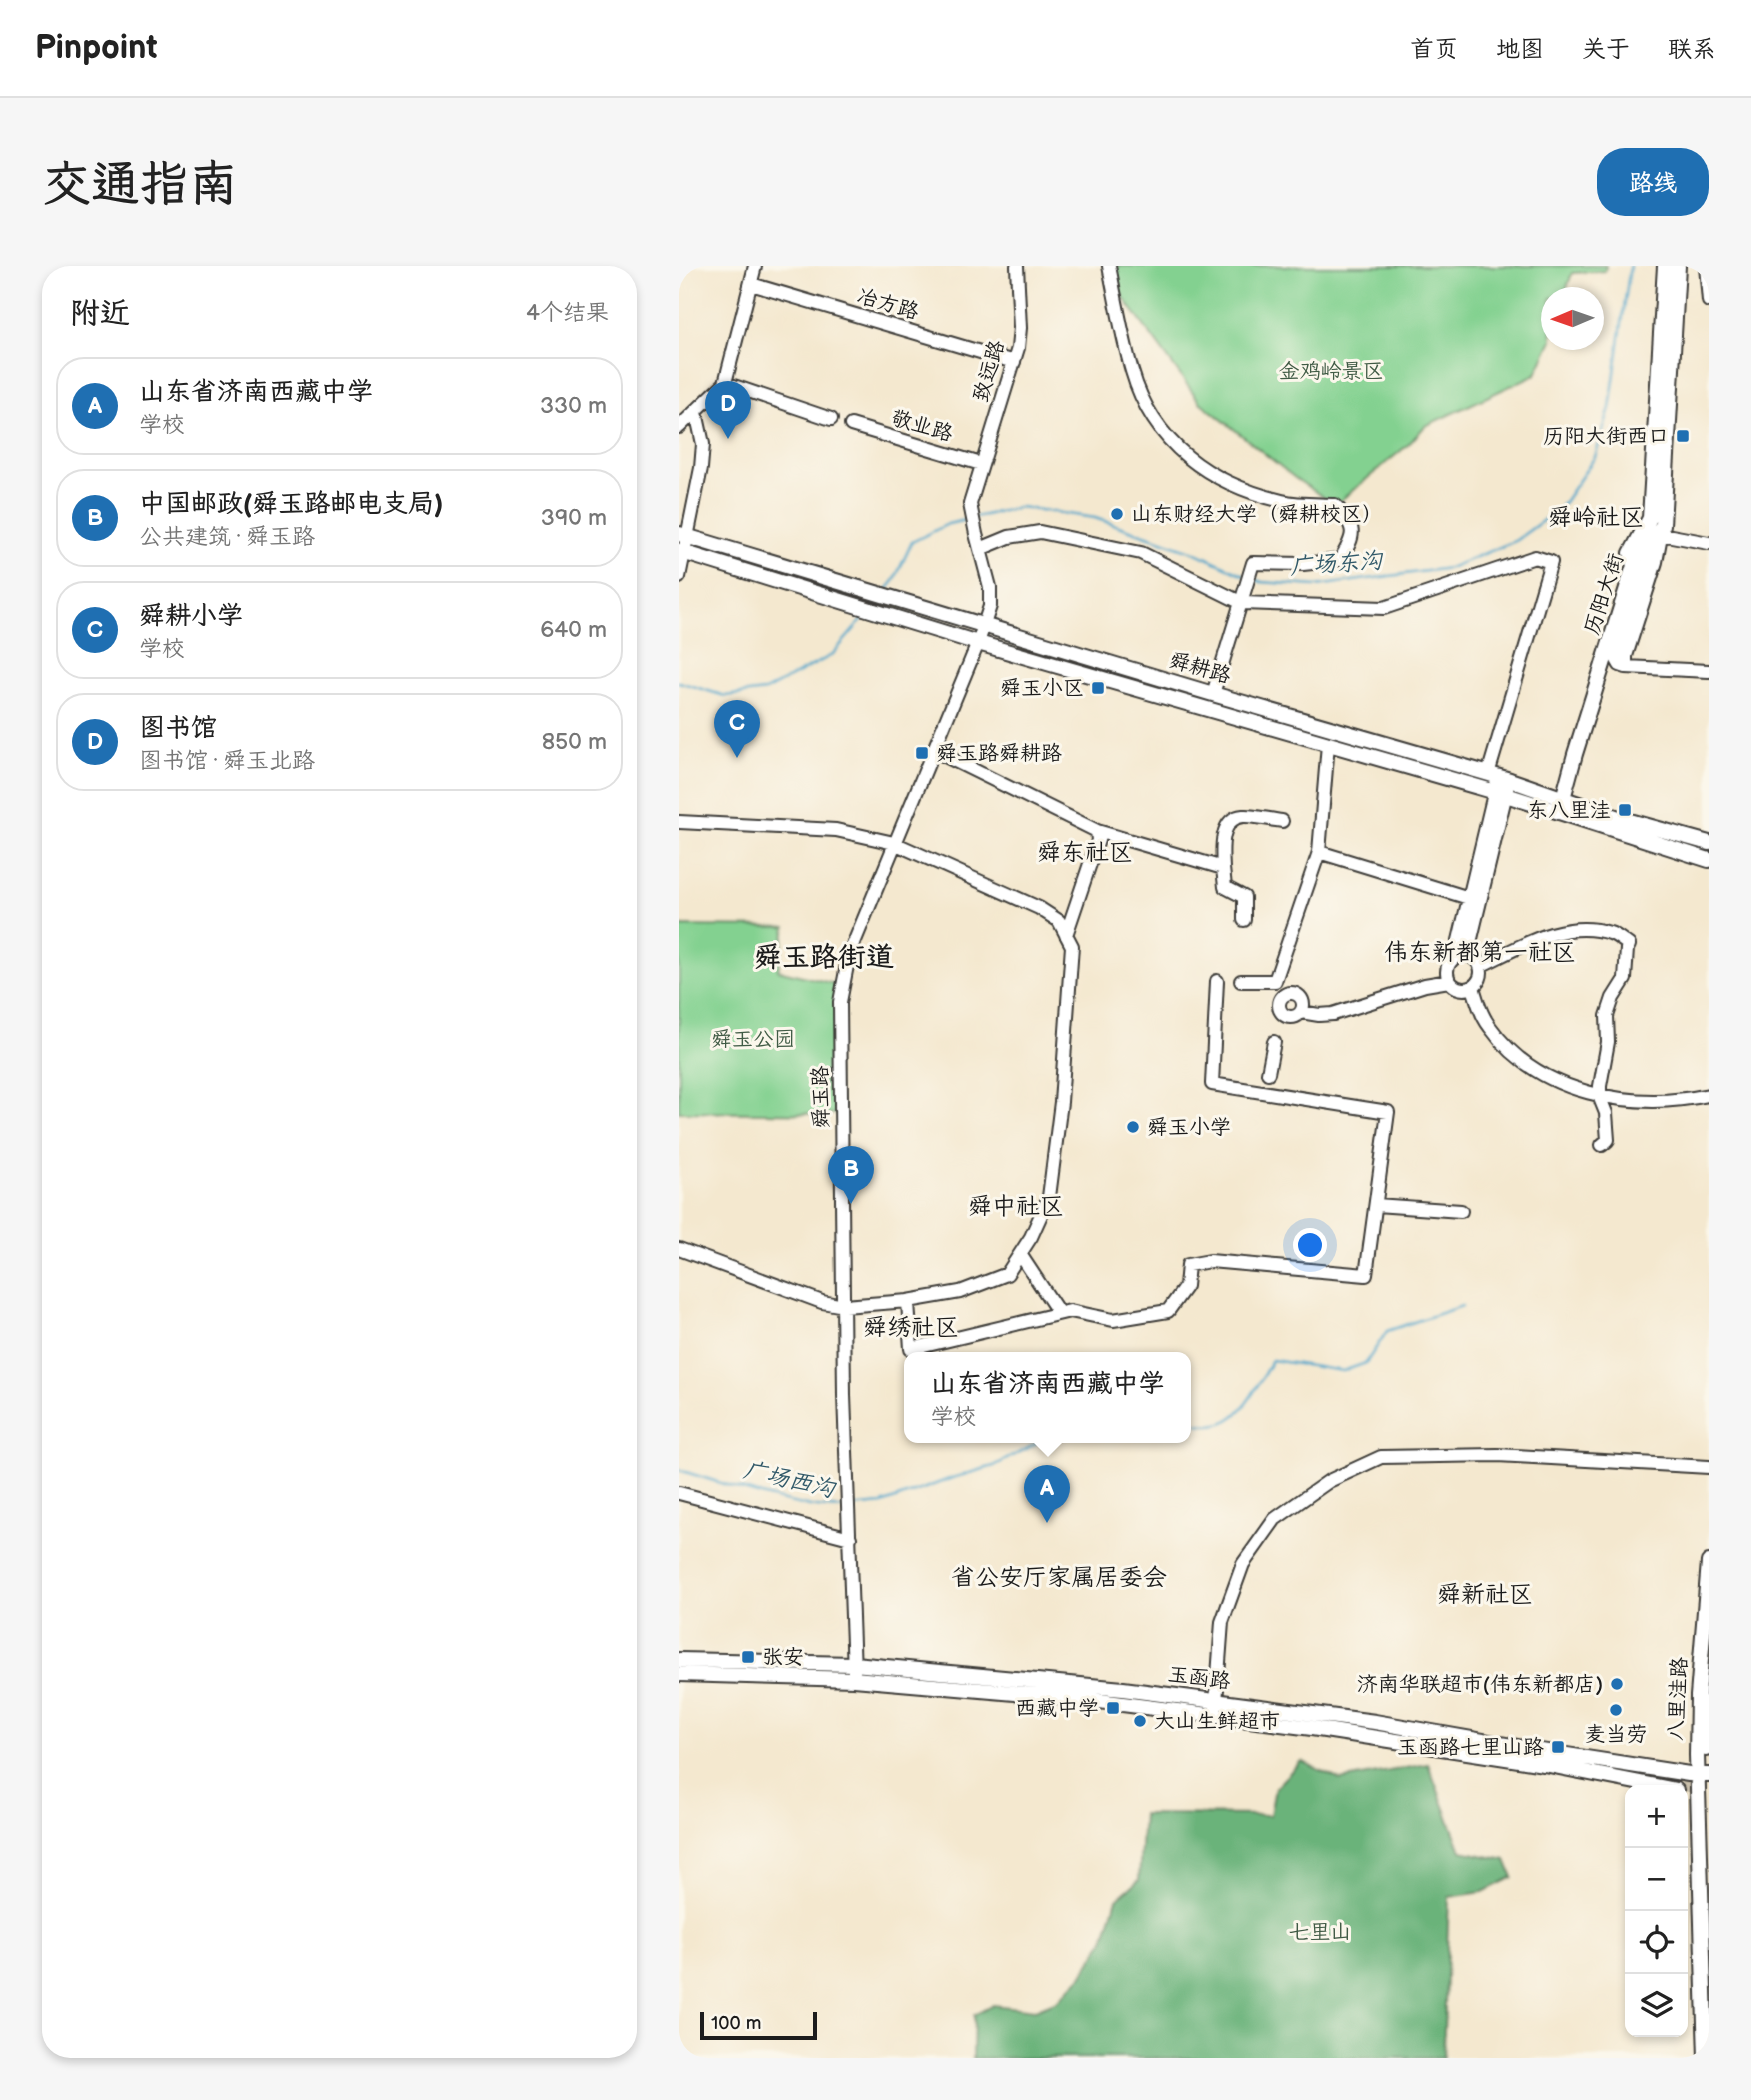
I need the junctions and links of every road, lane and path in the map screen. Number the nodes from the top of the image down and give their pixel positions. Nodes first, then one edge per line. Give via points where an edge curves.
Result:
1 (755, 266) edge
2 (1017, 266) edge
3 (1109, 266) edge
4 (1665, 266) edge
5 (1678, 266) edge
6 (1706, 266) edge
7 (751, 284) junction
8 (1709, 301) edge
9 (1014, 362) junction
10 (725, 383) junction
11 (696, 412) junction
12 (831, 419) dead end
13 (851, 425) dead end
14 (679, 427) edge
15 (981, 464) junction
16 (971, 507) joint
17 (1656, 529) junction
18 (683, 536) edge
19 (1709, 543) edge
20 (980, 549) junction
21 (681, 552) edge
22 (679, 577) edge
23 (1242, 603) junction
24 (983, 626) junction
25 (978, 643) junction
26 (1709, 671) edge
27 (1213, 694) junction
28 (1328, 744) junction
29 (933, 750) junction
30 (1499, 784) junction
31 (1557, 804) junction
32 (1282, 821) dead end
33 (679, 822) edge
34 (1097, 831) junction
35 (894, 843) junction
36 (1709, 843) edge
37 (1319, 852) junction
38 (1709, 860) edge
39 (1223, 868) junction
40 (1469, 898) junction
41 (1244, 920) dead end
42 (1066, 935) junction
43 (1461, 956) junction
44 (1480, 966) junction
45 (1217, 981) dead end
46 (1241, 981) dead end
47 (1275, 981) junction
48 (1449, 981) junction
49 (1473, 987) junction
50 (1274, 1042) dead end
51 (1268, 1073) dead end
52 (1600, 1094) junction
53 (1709, 1095) edge
54 (1602, 1145) dead end
55 (1375, 1205) junction
56 (1461, 1211) dead end
57 (679, 1249) edge
58 (1020, 1254) junction
59 (908, 1301) junction
60 (844, 1306) junction
61 (1059, 1313) junction
62 (1709, 1467) edge
63 (679, 1493) edge
64 (850, 1531) junction
65 (1709, 1562) edge
66 (679, 1660) edge
67 (854, 1664) junction
68 (679, 1674) edge
69 (855, 1679) junction
70 (1709, 1702) edge
71 (1216, 1708) junction
72 (1704, 1775) edge
73 (1651, 1785) edge
74 (1704, 1797) edge
75 (1709, 1964) edge
76 (1706, 2058) edge

1 - 7 street
2 - 9 street, 致远路 via 1020,328
3 - 23 street via 1132,373 1159,427 1179,452 1235,487 1285,502 1335,505 1350,521 1352,541 1340,560 1254,563
4 - 17 main road, 历阳大街
5 - 17 main road, 历阳大街
6 - 8 street
7 - 9 street, 冶方路
7 - 10 street
9 - 15 street, 致远路
10 - 11 street
10 - 12 street
11 - 14 street
11 - 18 street via 703,444 701,468
13 - 15 street, 敬业路
15 - 16 street, 致远路
16 - 20 street, 舜玉路
17 - 19 street
17 - 26 street via 1616,658 1626,667
17 - 31 main road, 历阳大街 via 1637,556
17 - 31 main road, 历阳大街 via 1631,554
18 - 21 street
18 - 24 main road, 舜耕路
20 - 23 street via 1009,537 1040,532 1106,544 1142,553
20 - 24 street, 舜玉路 via 990,587
21 - 22 street
21 - 25 main road, 舜耕路
23 - 27 street
23 - 30 street via 1384,608 1535,557 1551,562
24 - 25 street, 舜玉路
24 - 27 main road, 舜耕路
25 - 28 main road, 舜耕路
25 - 29 street, 舜玉路
27 - 30 main road, 舜耕路
28 - 30 main road, 舜耕路
28 - 37 street
29 - 34 street
29 - 35 street, 舜玉路
30 - 31 main road, 舜耕路
30 - 40 street
30 - 43 street
31 - 36 main road, 舜耕路
31 - 38 main road, 舜耕路
32 - 39 street via 1241,816 1228,824 1222,842
33 - 35 street via 836,830
34 - 39 street
34 - 42 street via 1098,840
35 - 42 street via 1039,908 1059,921
35 - 60 street, 舜玉路 via 849,955 839,1011
37 - 40 street
37 - 47 street
39 - 41 street via 1226,887 1244,897
40 - 43 street
42 - 58 street via 1072,946 1066,1042 1049,1197
43 - 44 street via 1472,957
43 - 48 street via 1448,966
44 - 49 street via 1481,978
44 - 52 street via 1536,938 1567,930 1611,933 1629,945 1625,979 1607,1016
45 - 55 street via 1212,1084 1388,1112
46 - 47 street
47 - 48 street via 1279,1008 1285,1016 1296,1016 1301,1012 1333,1014
48 - 49 street via 1463,989
49 - 52 street via 1489,1026 1508,1049 1560,1084
50 - 51 street
52 - 53 street via 1619,1100 1669,1101
52 - 54 street via 1608,1140
55 - 56 street
55 - 61 street via 1366,1275 1210,1261 1188,1265 1186,1286 1168,1311 1113,1320
57 - 60 street
58 - 59 street via 1007,1274 960,1292
58 - 61 street
59 - 60 street
59 - 61 street via 912,1349
60 - 64 street, 舜玉路
62 - 71 street via 1497,1455 1381,1457 1329,1481 1275,1519 1243,1564 1222,1622
63 - 64 street
64 - 67 street, 舜玉路
65 - 72 main road, 八里洼路 via 1698,1696
66 - 67 main road, 玉函路
67 - 69 street, 舜玉路
67 - 71 main road, 玉函路 via 1123,1689
68 - 69 main road, 玉函路
69 - 71 main road, 玉函路
70 - 72 main road, 八里洼路
71 - 72 main road, 玉函路 via 1375,1722
71 - 73 main road, 玉函路
72 - 74 main road, 八里洼路
74 - 75 main road
74 - 76 main road

